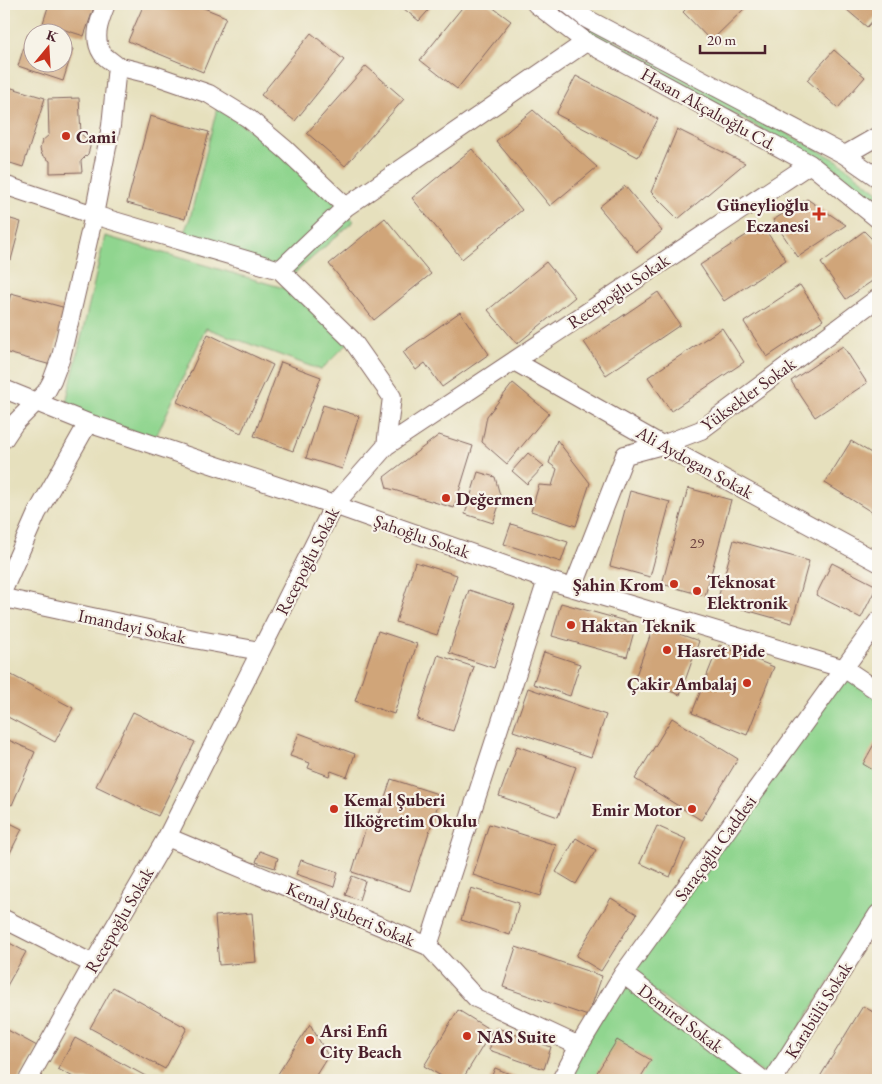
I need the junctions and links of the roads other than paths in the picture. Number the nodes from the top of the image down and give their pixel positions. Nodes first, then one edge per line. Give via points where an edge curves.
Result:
1 (106, 4) edge
2 (536, 4) edge
3 (568, 4) edge
4 (586, 42) junction
5 (117, 66) junction
6 (878, 136) edge
7 (845, 155) junction
8 (810, 164) junction
9 (878, 178) edge
10 (4, 185) edge
11 (346, 206) junction
12 (94, 215) junction
13 (878, 219) edge
14 (280, 270) junction
15 (878, 298) edge
16 (514, 361) junction
17 (4, 389) edge
18 (36, 401) junction
19 (88, 423) junction
20 (4, 439) edge
21 (662, 445) junction
22 (386, 446) junction
23 (334, 505) junction
24 (878, 562) edge
25 (547, 580) junction
26 (4, 588) edge
27 (574, 588) junction
28 (4, 598) edge
29 (878, 621) edge
30 (260, 652) junction
31 (845, 669) junction
32 (878, 691) edge
33 (167, 837) junction
34 (878, 914) edge
35 (4, 919) edge
36 (428, 946) junction
37 (93, 964) junction
38 (624, 974) junction
39 (579, 1046) junction
40 (28, 1080) edge
41 (561, 1080) edge
42 (763, 1080) edge
43 (773, 1080) edge

1 - 5 street via 98,26 98,38 102,53
2 - 4 street, Hasan Akçalıoğlu Cd.
3 - 7 street, Hasan Akçalıoğlu Cd. via 587,19
4 - 8 street, Hasan Akçalıoğlu Cd.
4 - 11 street
5 - 11 street via 209,94 248,118
5 - 12 street via 111,126
6 - 7 street
7 - 9 street, Hasan Akçalıoğlu Cd.
8 - 13 street, Hasan Akçalıoğlu Cd.
8 - 16 street, Recepoğlu Sokak
10 - 12 street
11 - 14 street
12 - 14 street
12 - 18 street via 61,357 46,392
14 - 22 street via 352,340 392,397
15 - 21 street, Yüksekler Sokak via 701,430
16 - 21 street, Ali Aydogan Sokak
16 - 22 street, Recepoğlu Sokak
17 - 18 street, Şahoğlu Sokak
18 - 19 street, Şahoğlu Sokak
18 - 20 street
19 - 23 street, Şahoğlu Sokak
19 - 26 street via 37,513
21 - 24 street, Ali Aydogan Sokak
21 - 27 street, Yüksekler Sokak via 625,455
22 - 23 street, Recepoğlu Sokak
23 - 25 street, Şahoğlu Sokak
23 - 30 street, Recepoğlu Sokak
25 - 27 street, Şahoğlu Sokak
25 - 36 street, Kemal Şuberi Sokak
27 - 31 street, Şahoğlu Sokak
28 - 30 street, Imandayi Sokak
29 - 31 street, Saraçoğlu Caddesi
30 - 33 street, Recepoğlu Sokak
31 - 32 street, Şahoğlu Sokak
31 - 38 street, Saraçoğlu Caddesi
33 - 36 street, Kemal Şuberi Sokak
33 - 37 street, Recepoğlu Sokak
34 - 43 street, Karabülü Sokak
35 - 37 street
36 - 39 street via 476,998
37 - 40 street, Recepoğlu Sokak
38 - 39 street, Saraçoğlu Caddesi
38 - 42 street, Demirel Sokak
39 - 41 street, Saraçoğlu Caddesi

